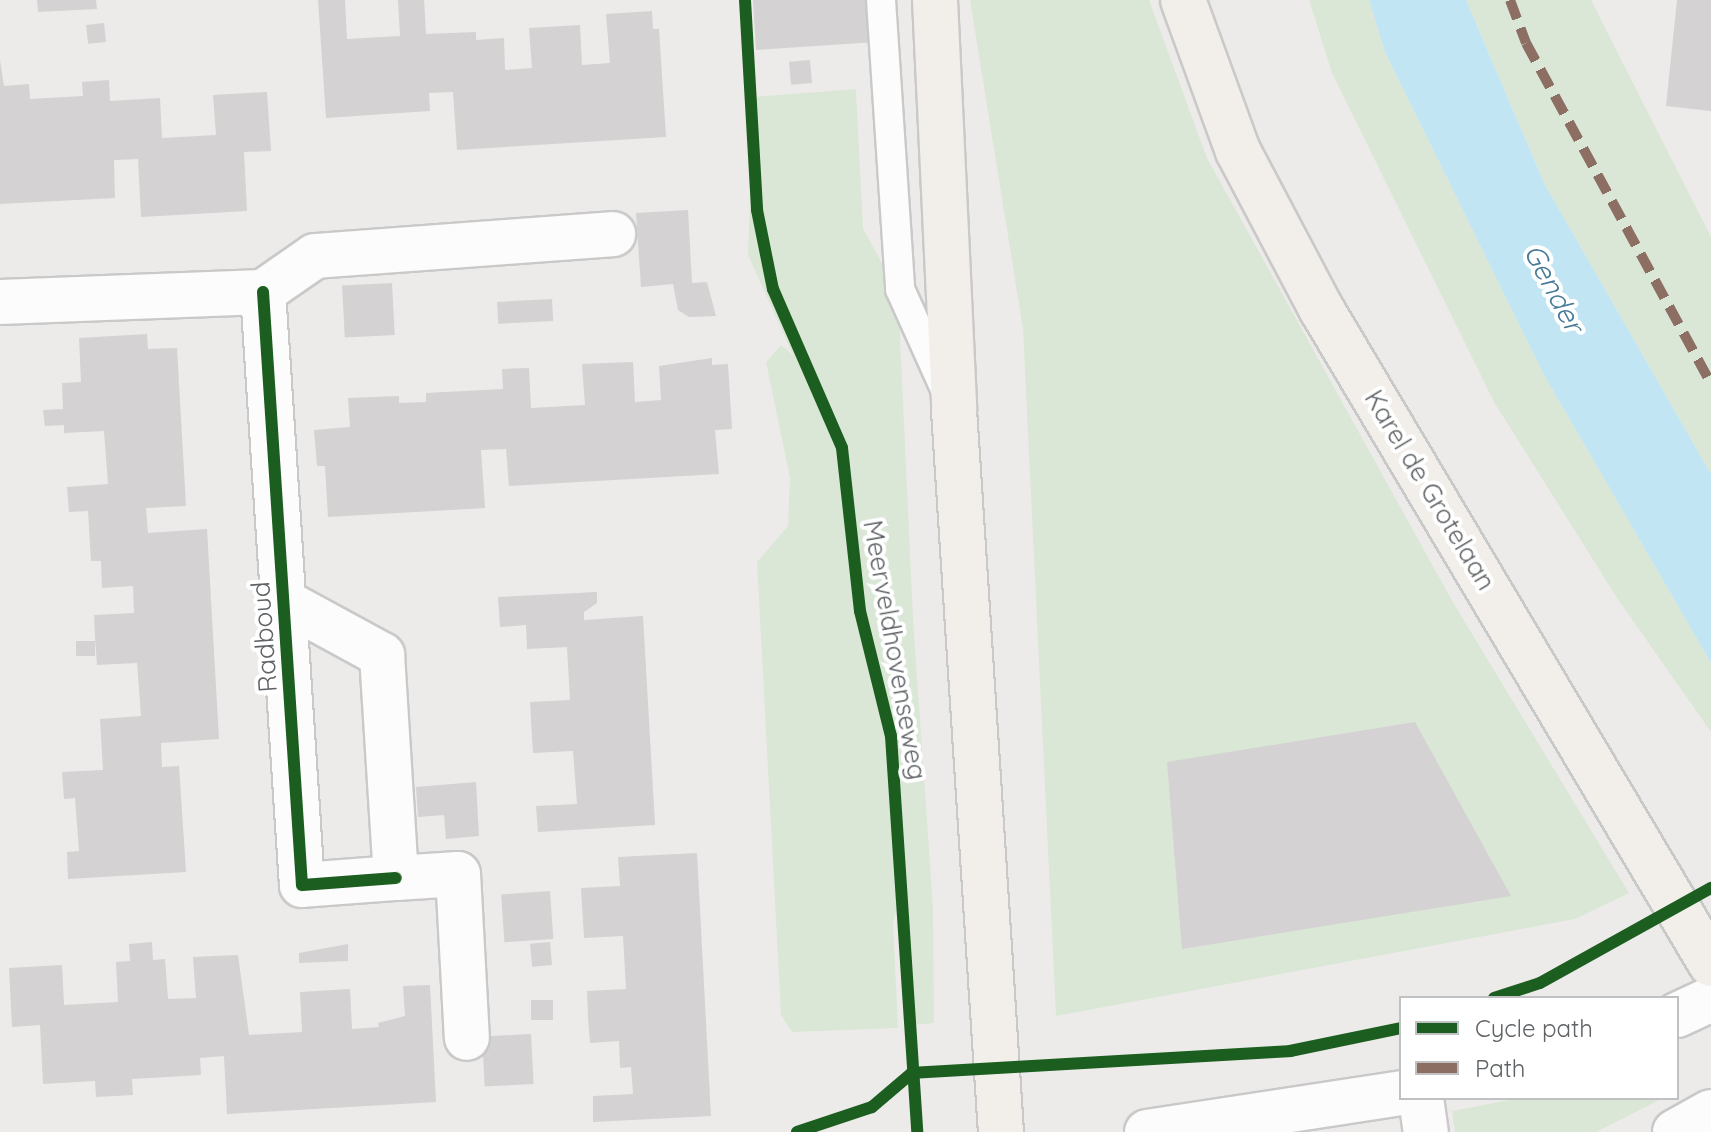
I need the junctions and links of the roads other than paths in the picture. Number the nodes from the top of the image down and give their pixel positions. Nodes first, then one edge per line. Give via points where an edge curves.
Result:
1 (881, 0) edge
2 (935, 0) edge
3 (1183, 0) edge
4 (613, 234) dead end
5 (263, 292) junction
6 (0, 302) edge
7 (954, 410) junction
8 (283, 601) junction
9 (396, 878) junction
10 (1711, 964) edge
11 (1711, 999) edge
12 (1679, 1014) edge
13 (467, 1038) dead end
14 (1399, 1093) edge
15 (1421, 1100) edge
16 (1711, 1112) edge
17 (1001, 1132) edge
18 (1147, 1132) edge
19 (1426, 1132) edge
20 (1675, 1132) edge

1 - 7 lane via 900,289
2 - 7 main road
3 - 10 main road, Karel de Grotelaan via 1238,151 1322,310
4 - 5 street via 315,256
5 - 6 street
5 - 8 street, Radboud
7 - 17 main road
8 - 9 street, Radboud via 382,655
8 - 9 street, Radboud via 302,885
9 - 13 street, Radboud via 458,874
11 - 12 street
14 - 18 street
15 - 19 street
16 - 20 street

